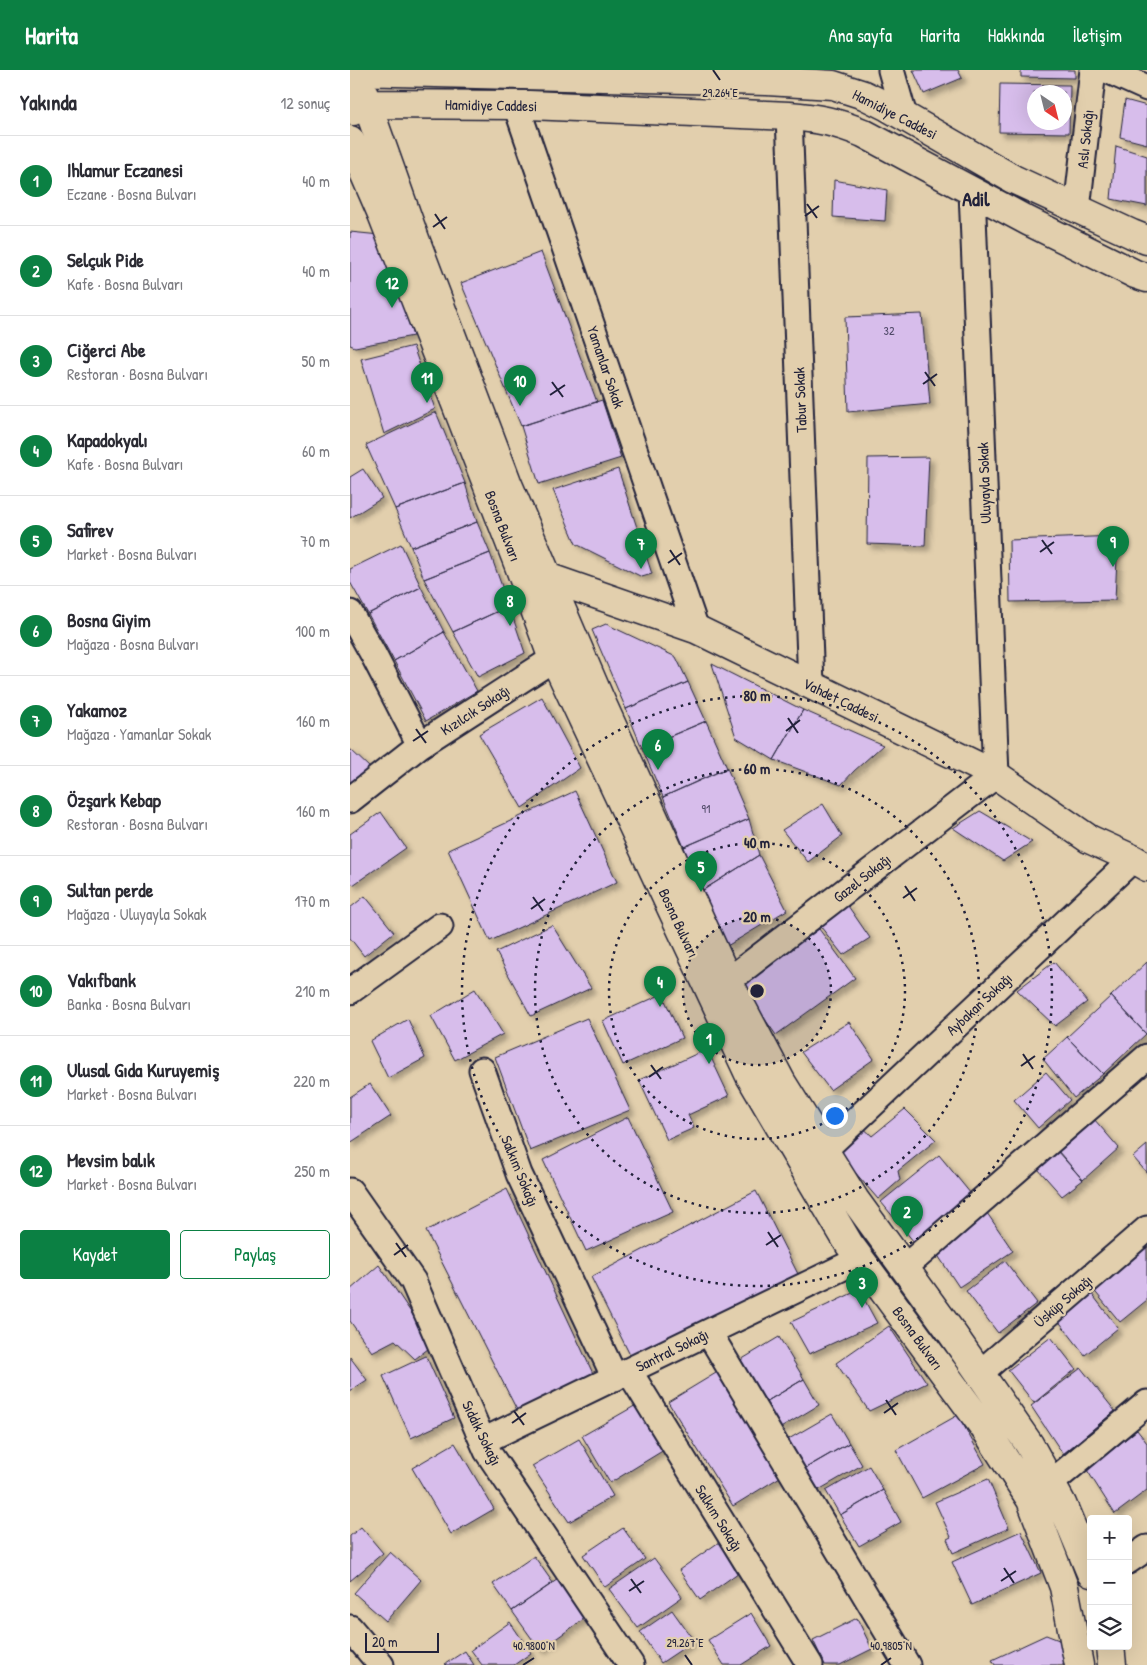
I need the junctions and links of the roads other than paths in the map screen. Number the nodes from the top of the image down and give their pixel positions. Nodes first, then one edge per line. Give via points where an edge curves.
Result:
1 (891, 70) edge
2 (1093, 70) edge
3 (1107, 70) edge
4 (353, 71) edge
5 (568, 73) edge
6 (1147, 88) edge
7 (516, 105) junction
8 (359, 108) edge
9 (789, 116) junction
10 (904, 116) junction
11 (350, 140) edge
12 (958, 146) junction
13 (972, 191) junction
14 (1077, 209) junction
15 (1147, 240) edge
16 (1147, 278) edge
17 (519, 566) junction
18 (548, 578) junction
19 (350, 613) edge
20 (696, 629) junction
21 (553, 659) junction
22 (811, 685) junction
23 (420, 745) junction
24 (996, 775) junction
25 (350, 800) edge
26 (1140, 863) edge
27 (440, 926) dead end
28 (728, 981) junction
29 (350, 991) edge
30 (1147, 1057) edge
31 (482, 1070) dead end
32 (824, 1150) junction
33 (350, 1191) edge
34 (1147, 1229) edge
35 (860, 1259) junction
36 (904, 1268) junction
37 (709, 1332) junction
38 (622, 1374) junction
39 (980, 1374) junction
40 (1147, 1403) edge
41 (483, 1441) junction
42 (1051, 1484) junction
43 (1147, 1548) edge
44 (1129, 1560) edge
45 (1087, 1563) edge
46 (350, 1628) edge
47 (1110, 1650) edge
48 (382, 1665) edge
49 (631, 1665) edge
50 (810, 1665) edge
51 (907, 1665) edge
52 (1079, 1665) edge
53 (1112, 1665) edge

1 - 10 street
2 - 14 street, Aslı Sokağı
3 - 6 street
4 - 5 main road, Hamidiye Caddesi
4 - 8 main road, Bosna Bulvarı
5 - 10 main road, Hamidiye Caddesi via 833,85 864,95
7 - 8 main road, Hamidiye Caddesi
7 - 9 main road, Hamidiye Caddesi
7 - 20 street, Yamanlar Sokak
8 - 18 main road, Bosna Bulvarı via 415,239 507,482
9 - 13 main road, Hamidiye Caddesi via 837,123 863,133
9 - 22 street, Tabur Sokak
10 - 12 main road, Hamidiye Caddesi
11 - 17 main road, Bosna Bulvarı
12 - 13 main road
12 - 14 main road, Hamidiye Caddesi via 1013,179
13 - 16 main road, Hamidiye Caddesi
13 - 24 street, Uluyayla Sokak
14 - 15 main road, Hamidiye Caddesi
17 - 18 main road, Vahdet Caddesi
17 - 21 main road, Bosna Bulvarı
18 - 20 main road, Vahdet Caddesi
18 - 28 main road, Bosna Bulvarı
19 - 23 street
20 - 22 main road, Vahdet Caddesi
21 - 23 street, Kızılcık Sokağı
21 - 35 main road, Bosna Bulvarı via 750,1076
22 - 24 main road, Vahdet Caddesi
23 - 25 street, Kızılcık Sokağı
24 - 26 main road, Vahdet Caddesi via 1089,839
24 - 28 street, Gazel Sokağı
26 - 32 street, Aybakan Sokağı
27 - 29 street
28 - 32 main road, Bosna Bulvarı via 782,1083
30 - 36 street
31 - 38 street, Salkım Sokağı via 519,1174
32 - 36 main road, Bosna Bulvarı
33 - 41 street, Sıddık Sokağı via 413,1281
34 - 39 street, Üsküp Sokağı
35 - 37 street, Santral Sokağı
35 - 52 main road, Bosna Bulvarı via 986,1430 1031,1500 1064,1587
36 - 39 main road, Bosna Bulvarı
37 - 38 street, Santral Sokağı
37 - 51 street
38 - 41 street, Santral Sokağı
38 - 50 street, Salkım Sokağı
39 - 42 main road, Bosna Bulvarı via 1029,1444
40 - 42 street
41 - 49 street, Sıddık Sokağı
42 - 45 main road, Bosna Bulvarı
43 - 44 street
46 - 48 street
47 - 53 main road

